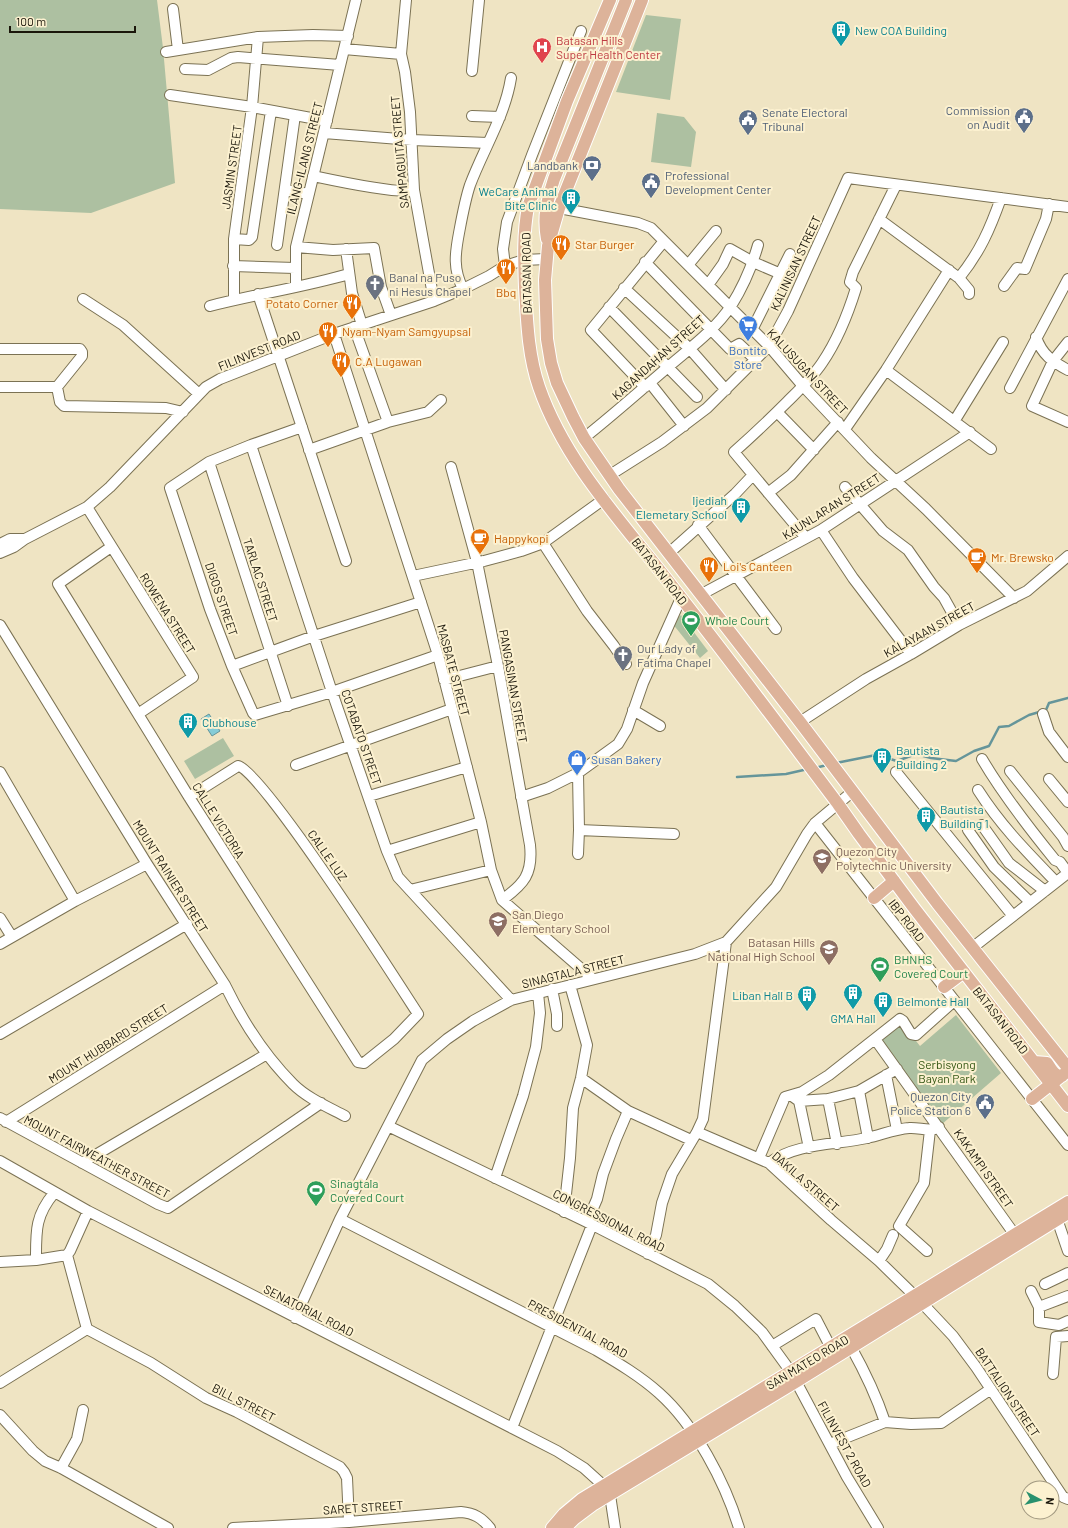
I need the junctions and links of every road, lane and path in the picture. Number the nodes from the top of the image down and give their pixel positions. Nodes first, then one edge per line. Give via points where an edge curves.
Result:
1 (356, 0) edge
2 (406, 0) edge
3 (479, 0) edge
4 (610, 0) edge
5 (626, 0) edge
6 (642, 0) edge
7 (173, 9) dead end
8 (582, 31) dead end
9 (348, 36) junction
10 (258, 37) junction
11 (344, 49) junction
12 (178, 50) junction
13 (166, 52) dead end
14 (401, 54) junction
15 (257, 58) junction
16 (340, 66) junction
17 (185, 69) dead end
18 (472, 71) dead end
19 (511, 78) dead end
20 (561, 84) junction
21 (573, 87) junction
22 (170, 95) dead end
23 (252, 107) junction
24 (271, 110) junction
25 (295, 115) junction
26 (472, 116) dead end
27 (500, 117) junction
28 (327, 121) junction
29 (324, 133) junction
30 (412, 140) junction
31 (488, 143) junction
32 (313, 176) junction
33 (896, 185) junction
34 (284, 190) junction
35 (414, 190) junction
36 (309, 194) junction
37 (1001, 198) junction
38 (1049, 204) junction
39 (1068, 207) edge
40 (559, 208) junction
41 (879, 219) junction
42 (716, 231) dead end
43 (234, 239) junction
44 (664, 241) junction
45 (277, 245) dead end
46 (758, 245) dead end
47 (548, 246) junction
48 (296, 247) junction
49 (346, 249) junction
50 (790, 254) dead end
51 (546, 258) junction
52 (524, 260) junction
53 (645, 262) junction
54 (753, 262) junction
55 (688, 265) junction
56 (233, 266) junction
57 (505, 266) junction
58 (295, 268) junction
59 (949, 270) junction
60 (349, 274) junction
61 (781, 274) junction
62 (959, 278) junction
63 (1068, 279) edge
64 (708, 285) junction
65 (296, 286) junction
66 (1004, 286) dead end
67 (624, 288) junction
68 (463, 289) junction
69 (258, 294) junction
70 (970, 294) dead end
71 (83, 299) dead end
72 (234, 300) junction
73 (434, 300) junction
74 (210, 306) dead end
75 (609, 307) junction
76 (730, 307) junction
77 (391, 315) junction
78 (358, 326) junction
79 (710, 329) junction
80 (752, 330) junction
81 (334, 334) junction
82 (1036, 338) junction
83 (1003, 342) dead end
84 (1068, 342) edge
85 (769, 346) junction
86 (0, 349) edge
87 (690, 349) junction
88 (279, 356) junction
89 (755, 359) junction
90 (1053, 361) junction
91 (668, 367) junction
92 (886, 370) junction
93 (1068, 370) edge
94 (648, 385) junction
95 (803, 386) junction
96 (0, 387) edge
97 (57, 387) junction
98 (1010, 388) dead end
99 (726, 390) junction
100 (200, 394) junction
101 (697, 398) dead end
102 (441, 400) dead end
103 (183, 412) junction
104 (777, 412) junction
105 (1066, 418) edge
106 (955, 420) junction
107 (388, 422) junction
108 (684, 426) junction
109 (841, 426) junction
110 (302, 427) junction
111 (366, 430) junction
112 (970, 432) junction
113 (584, 438) junction
114 (251, 445) junction
115 (991, 449) dead end
116 (309, 450) junction
117 (814, 450) junction
118 (209, 462) junction
119 (451, 467) dead end
120 (610, 474) junction
121 (752, 476) junction
122 (897, 481) junction
123 (845, 487) dead end
124 (768, 493) junction
125 (604, 499) junction
126 (860, 505) junction
127 (87, 507) junction
128 (698, 525) junction
129 (821, 530) junction
130 (806, 538) junction
131 (25, 539) junction
132 (543, 543) junction
133 (0, 544) edge
134 (111, 547) junction
135 (0, 553) edge
136 (669, 553) junction
137 (1068, 556) edge
138 (346, 561) dead end
139 (477, 562) junction
140 (735, 575) junction
141 (413, 576) junction
142 (702, 594) junction
143 (682, 598) junction
144 (1014, 598) junction
145 (421, 602) junction
146 (0, 625) edge
147 (959, 625) junction
148 (776, 629) dead end
149 (314, 636) junction
150 (3, 637) edge
151 (270, 651) junction
152 (438, 654) junction
153 (911, 654) junction
154 (626, 664) dead end
155 (232, 666) junction
156 (498, 666) junction
157 (444, 680) junction
158 (332, 692) junction
159 (288, 706) junction
160 (452, 709) junction
161 (633, 710) junction
162 (138, 714) junction
163 (1043, 714) dead end
164 (800, 722) junction
165 (660, 726) dead end
166 (351, 744) junction
167 (1068, 757) edge
168 (982, 759) dead end
169 (296, 765) dead end
170 (467, 767) junction
171 (1010, 771) dead end
172 (0, 772) edge
173 (896, 772) dead end
174 (578, 773) junction
175 (1049, 779) dead end
176 (978, 790) dead end
177 (852, 792) junction
178 (369, 796) junction
179 (189, 797) junction
180 (521, 797) junction
181 (1068, 802) edge
182 (838, 804) junction
183 (481, 822) junction
184 (815, 824) junction
185 (982, 825) dead end
186 (579, 830) junction
187 (968, 830) dead end
188 (674, 834) dead end
189 (1068, 846) edge
190 (387, 851) junction
191 (578, 854) dead end
192 (147, 864) junction
193 (490, 870) junction
194 (1068, 873) edge
195 (894, 881) junction
196 (1056, 882) junction
197 (410, 890) junction
198 (1045, 891) junction
199 (874, 898) junction
200 (502, 900) junction
201 (75, 901) junction
202 (1030, 902) junction
203 (1013, 916) junction
204 (0, 918) edge
205 (186, 924) junction
206 (12, 937) junction
207 (726, 942) junction
208 (0, 944) edge
209 (972, 948) junction
210 (951, 955) junction
211 (980, 959) junction
212 (964, 972) junction
213 (593, 980) junction
214 (225, 985) junction
215 (570, 985) junction
216 (944, 987) junction
217 (552, 989) junction
218 (538, 993) junction
219 (511, 1000) junction
220 (954, 1001) junction
221 (556, 1026) dead end
222 (0, 1034) edge
223 (875, 1039) junction
224 (267, 1054) junction
225 (1034, 1062) junction
226 (364, 1063) joint
227 (897, 1069) junction
228 (1066, 1072) edge
229 (886, 1075) junction
230 (581, 1078) junction
231 (1050, 1084) junction
232 (859, 1091) junction
233 (796, 1098) junction
234 (828, 1099) junction
235 (1032, 1099) junction
236 (320, 1103) junction
237 (1068, 1106) edge
238 (628, 1111) junction
239 (345, 1116) dead end
240 (3, 1120) edge
241 (388, 1126) junction
242 (935, 1128) junction
243 (897, 1130) junction
244 (694, 1136) junction
245 (868, 1138) junction
246 (837, 1144) junction
247 (1068, 1145) edge
248 (808, 1148) junction
249 (759, 1158) junction
250 (0, 1161) edge
251 (82, 1163) junction
252 (769, 1164) junction
253 (495, 1178) junction
254 (54, 1192) junction
255 (1068, 1202) edge
256 (88, 1211) junction
257 (564, 1212) junction
258 (1068, 1213) edge
259 (340, 1219) junction
260 (1057, 1220) junction
261 (590, 1223) junction
262 (893, 1235) dead end
263 (1015, 1235) junction
264 (927, 1251) dead end
265 (1068, 1251) edge
266 (648, 1254) junction
267 (67, 1255) junction
268 (36, 1260) junction
269 (879, 1261) junction
270 (0, 1262) edge
271 (1068, 1273) edge
272 (1045, 1284) dead end
273 (1031, 1291) dead end
274 (1068, 1296) edge
275 (918, 1299) junction
276 (1039, 1307) junction
277 (295, 1318) junction
278 (1068, 1321) edge
279 (552, 1328) junction
280 (88, 1329) junction
281 (1068, 1336) edge
282 (772, 1346) junction
283 (831, 1348) junction
284 (851, 1348) junction
285 (1053, 1374) dead end
286 (794, 1376) junction
287 (0, 1383) edge
288 (991, 1390) junction
289 (83, 1410) dead end
290 (0, 1415) edge
291 (885, 1422) junction
292 (512, 1428) junction
293 (695, 1436) junction
294 (830, 1444) junction
295 (61, 1468) junction
296 (607, 1491) junction
297 (1068, 1499) edge
298 (349, 1522) junction
299 (168, 1528) edge
300 (233, 1528) edge
301 (490, 1528) edge
302 (552, 1528) edge
303 (565, 1528) edge
304 (615, 1528) edge
305 (739, 1528) edge
306 (878, 1528) edge

1 - 9 street, ILANG-ILANG STREET
2 - 14 street, SAMPAGUITA STREET
3 - 18 street
4 - 21 main road, BATASAN ROAD
5 - 47 main road via 554,179 545,219
6 - 40 main road, BATASAN ROAD
7 - 12 street
8 - 20 street
9 - 10 street
9 - 11 street, ILANG-ILANG STREET
10 - 12 street
10 - 15 street, JASMIN STREET
11 - 14 street
11 - 16 street, ILANG-ILANG STREET
12 - 13 street
14 - 30 street, SAMPAGUITA STREET
15 - 16 street
15 - 17 street via 231,58 208,70
15 - 23 street, JASMIN STREET
16 - 28 street, ILANG-ILANG STREET
19 - 27 street
20 - 21 street
20 - 57 street via 507,222 503,248
21 - 52 main road, BATASAN ROAD via 528,207
22 - 23 street
23 - 24 street
23 - 43 street, JASMIN STREET
24 - 25 street
24 - 43 street via 252,237 249,240
25 - 28 street
25 - 34 street
26 - 27 street
27 - 31 street
28 - 29 street, ILANG-ILANG STREET
29 - 30 street
29 - 32 street, ILANG-ILANG STREET
30 - 31 street
30 - 35 street, SAMPAGUITA STREET
31 - 68 street via 470,187 458,237 455,261 457,279
32 - 35 street via 387,189 410,192
32 - 36 street, ILANG-ILANG STREET
33 - 37 street
33 - 41 street
33 - 85 street, KALINISAN STREET via 848,178 788,311
34 - 36 street
34 - 45 street
35 - 73 street, SAMPAGUITA STREET
36 - 48 street, ILANG-ILANG STREET
37 - 38 street
37 - 62 street via 984,241
38 - 39 street
38 - 66 street via 1046,219 1025,269 1017,268
40 - 44 street, KALUSUGAN STREET via 638,223 651,228
40 - 47 main road, BATASAN ROAD
41 - 59 street
41 - 95 street via 852,272 850,282 856,288 852,302 822,364
42 - 55 street
43 - 56 street, JASMIN STREET
44 - 53 street
44 - 55 street, KALUSUGAN STREET
46 - 54 street, KAGANDAHAN STREET
47 - 51 main road, BATASAN ROAD
48 - 49 street
48 - 58 street, ILANG-ILANG STREET
49 - 60 street
49 - 77 street via 374,248 381,287
50 - 61 street
51 - 52 street, FILINVEST ROAD
51 - 113 main road, BATASAN ROAD via 547,332 551,363 557,383
52 - 57 street, FILINVEST ROAD
52 - 125 main road, BATASAN ROAD via 528,341 539,387 564,440
53 - 67 street
53 - 79 street
54 - 61 street
54 - 64 street via 730,249
54 - 76 street, KAGANDAHAN STREET via 742,288
55 - 64 street, KALUSUGAN STREET
56 - 58 street
56 - 72 street, JASMIN STREET
57 - 68 street, FILINVEST ROAD
58 - 65 street, ILANG-ILANG STREET
59 - 62 street
59 - 92 street
60 - 65 street via 311,285
60 - 78 street
61 - 80 street
62 - 70 street
63 - 82 street
64 - 76 street, KALUSUGAN STREET
65 - 69 street
67 - 75 street
67 - 87 street
68 - 73 street, FILINVEST ROAD
69 - 72 street
69 - 88 street
71 - 100 street via 123,325
72 - 74 street
73 - 77 street, FILINVEST ROAD
75 - 91 street
75 - 94 street via 590,330
76 - 79 street, KAGANDAHAN STREET
76 - 80 street, KALUSUGAN STREET
77 - 78 street, FILINVEST ROAD
78 - 81 street, FILINVEST ROAD
78 - 107 street
79 - 87 street, KAGANDAHAN STREET
79 - 89 street via 730,349 739,344
80 - 85 street, KALUSUGAN STREET
81 - 88 street, FILINVEST ROAD
81 - 111 street, MASBATE STREET
82 - 90 street via 1044,354
82 - 98 street
83 - 106 street
84 - 90 street
85 - 89 street, KALINISAN STREET
85 - 95 street, KALUSUGAN STREET
86 - 97 street via 80,349 82,356
87 - 91 street, KAGANDAHAN STREET
87 - 99 street
88 - 100 street, FILINVEST ROAD via 220,379
88 - 110 street
89 - 99 street, KALINISAN STREET
90 - 93 street
90 - 105 street via 1032,406
91 - 94 street, KAGANDAHAN STREET
91 - 101 street
92 - 106 street
92 - 109 street
94 - 108 street
94 - 113 street, KAGANDAHAN STREET
95 - 104 street
95 - 109 street, KALUSUGAN STREET
96 - 97 street
97 - 103 street via 60,402 64,406 166,408
99 - 108 street, KALINISAN STREET
100 - 103 street, FILINVEST ROAD
102 - 107 street via 428,412
103 - 127 street, FILINVEST ROAD
104 - 117 street
104 - 121 street via 734,452
106 - 112 street
107 - 111 street
108 - 120 street, KALINISAN STREET
109 - 117 street
109 - 122 street, KALUSUGAN STREET
110 - 114 street
110 - 116 street
111 - 116 street
111 - 141 street, MASBATE STREET
112 - 115 street
112 - 122 street, KAUNLARAN STREET
113 - 120 main road, BATASAN ROAD
114 - 118 street
114 - 149 street, COTABATO STREET
116 - 138 street
117 - 124 street via 791,475
118 - 151 street, TARLAC STREET
118 - 155 street, DIGOS STREET via 170,488
119 - 139 street, PANGASINAN STREET
120 - 136 main road, BATASAN ROAD
121 - 124 street
121 - 128 street
122 - 126 street, KAUNLARAN STREET
122 - 144 street, KALUSUGAN STREET
123 - 126 street
124 - 130 street
125 - 132 street
125 - 143 main road, BATASAN ROAD
126 - 129 street, KAUNLARAN STREET
126 - 147 street via 883,531 908,550 944,598
127 - 131 street, FILINVEST ROAD
127 - 134 street, ROWENA STREET
128 - 136 street
128 - 140 street
129 - 130 street, KAUNLARAN STREET
129 - 153 street via 853,578
130 - 140 street, KAUNLARAN STREET
131 - 133 street, FILINVEST ROAD via 10,539
131 - 135 street, FILINVEST ROAD
132 - 139 street via 513,554
132 - 154 street via 579,600
134 - 162 street, CALLE VICTORIA via 58,584
134 - 162 street, ROWENA STREET via 193,677
136 - 142 main road, BATASAN ROAD
137 - 144 street, KALAYAAN STREET via 1027,592
139 - 141 street
139 - 156 street, PANGASINAN STREET
140 - 142 street, KAUNLARAN STREET
140 - 148 street
141 - 145 street, MASBATE STREET
142 - 164 main road, BATASAN ROAD
143 - 161 street
143 - 182 main road, BATASAN ROAD
144 - 147 street, KALAYAAN STREET
145 - 149 street
145 - 152 street, MASBATE STREET
146 - 150 street, MOUNT RAINIER STREET
147 - 153 street, KALAYAAN STREET
149 - 151 street
149 - 158 street, COTABATO STREET
150 - 192 street, MOUNT RAINIER STREET
151 - 155 street
151 - 159 street, TARLAC STREET
152 - 157 street, MASBATE STREET
152 - 158 street
153 - 164 street, KALAYAAN STREET via 866,679
155 - 159 street, DIGOS STREET via 255,715
156 - 157 street
156 - 180 street, PANGASINAN STREET
157 - 160 street, MASBATE STREET
158 - 159 street
158 - 166 street, COTABATO STREET
160 - 166 street
160 - 170 street, MASBATE STREET
161 - 165 street
161 - 174 street via 627,729 618,744
162 - 179 street, CALLE VICTORIA
163 - 167 street via 1049,732
164 - 177 main road, BATASAN ROAD
166 - 169 street
166 - 178 street, COTABATO STREET
168 - 194 street via 1002,793 1034,835
170 - 178 street
170 - 183 street, MASBATE STREET
171 - 189 street
172 - 201 street
173 - 203 street
174 - 180 street via 548,788
174 - 186 street
175 - 181 street
176 - 196 street via 1013,838
177 - 182 street, SINAGTALA STREET
177 - 209 main road, BATASAN ROAD
178 - 190 street, COTABATO STREET
179 - 226 street, CALLE VICTORIA via 358,1062
179 - 226 street, CALLE LUZ via 238,766 244,767 311,852 418,1016
180 - 200 street, PANGASINAN STREET via 530,845 530,868 518,888
182 - 184 street, SINAGTALA STREET
182 - 195 main road, BATASAN ROAD
183 - 190 street
183 - 193 street, MASBATE STREET
184 - 199 street, IBP ROAD
184 - 207 street, SINAGTALA STREET via 776,888
185 - 198 street via 1009,863
186 - 188 street
186 - 191 street
187 - 202 street via 994,867
190 - 197 street, COTABATO STREET via 398,877
192 - 201 street
192 - 205 street, MOUNT RAINIER STREET
193 - 197 street
193 - 200 street, MASBATE STREET
194 - 196 street
195 - 199 main road
195 - 210 main road, BATASAN ROAD
196 - 198 street
197 - 219 street, COTABATO STREET
198 - 202 street
199 - 216 street, IBP ROAD
200 - 213 street, MASBATE STREET
201 - 206 street
202 - 203 street
203 - 209 street
204 - 206 street
205 - 214 street, MOUNT RAINIER STREET
205 - 222 street
206 - 208 street
207 - 213 street, SINAGTALA STREET via 695,954
207 - 244 street via 703,1119
209 - 211 main road, BATASAN ROAD
210 - 211 main road via 970,961
210 - 212 main road, BATASAN ROAD
211 - 228 main road, BATASAN ROAD
212 - 216 main road
212 - 225 main road, BATASAN ROAD
213 - 215 street, SINAGTALA STREET
214 - 224 street, MOUNT RAINIER STREET via 235,1006
214 - 240 street, MOUNT HUBBARD STREET
215 - 217 street, SINAGTALA STREET
215 - 230 street via 586,1046
216 - 220 street, IBP ROAD
217 - 218 street, SINAGTALA STREET
217 - 221 street via 557,1010
218 - 219 street, SINAGTALA STREET
218 - 253 street via 540,1013 536,1047 523,1096
219 - 241 street, SINAGTALA STREET via 453,1034 422,1060
220 - 223 street via 916,1035 911,1034 900,1019
220 - 235 street, IBP ROAD
223 - 227 street, KAKAMPI STREET
223 - 233 street
224 - 236 street, MOUNT RAINIER STREET via 294,1084
224 - 251 street
225 - 228 main road via 1046,1063 1058,1076
225 - 231 main road, BATASAN ROAD
227 - 229 street
227 - 242 street, KAKAMPI STREET
228 - 231 main road
229 - 232 street
229 - 243 street
230 - 238 street, DAKILA STREET
230 - 257 street via 573,1108
231 - 235 main road
231 - 237 main road, BATASAN ROAD
232 - 234 street
232 - 245 street
233 - 234 street
233 - 248 street
233 - 249 street via 785,1097
234 - 246 street
235 - 247 street, IBP ROAD
236 - 239 street, MOUNT RAINIER STREET
236 - 251 street, MOUNT FAIRWEATHER STREET via 168,1208
238 - 244 street, DAKILA STREET
238 - 261 street via 608,1160
240 - 251 street, MOUNT FAIRWEATHER STREET
241 - 253 street, CONGRESSIONAL ROAD
241 - 259 street, SINAGTALA STREET
242 - 243 street
242 - 263 street, KAKAMPI STREET
242 - 264 street via 924,1183 899,1226
243 - 245 street
244 - 249 street, DAKILA STREET
244 - 266 street via 672,1174 662,1203 656,1235
245 - 246 street
246 - 248 street
248 - 252 street via 787,1153
249 - 252 street, DAKILA STREET
250 - 254 street, SENATORIAL ROAD
252 - 269 street, DAKILA STREET
253 - 257 street, CONGRESSIONAL ROAD
254 - 256 street, SENATORIAL ROAD
254 - 268 street via 39,1216
255 - 263 main road, SAN MATEO ROAD
256 - 267 street
256 - 277 street, SENATORIAL ROAD
257 - 261 street, CONGRESSIONAL ROAD
258 - 260 main road, SAN MATEO ROAD
259 - 277 street, SINAGTALA STREET
259 - 279 street, PRESIDENTIAL ROAD
260 - 265 street
260 - 275 main road, SAN MATEO ROAD
261 - 266 street, CONGRESSIONAL ROAD
261 - 279 street
262 - 269 street
263 - 275 main road, SAN MATEO ROAD
266 - 282 street, CONGRESSIONAL ROAD via 708,1284 762,1332
267 - 268 street
267 - 280 street
268 - 270 street
269 - 275 street, DAKILA STREET
271 - 272 street
273 - 276 street
274 - 276 street
275 - 283 main road, SAN MATEO ROAD
275 - 284 main road, SAN MATEO ROAD
275 - 288 street, BATTALION STREET via 953,1336
276 - 278 street via 1039,1322 1059,1325
277 - 292 street, SENATORIAL ROAD
279 - 292 street
279 - 293 street, PRESIDENTIAL ROAD via 596,1350 660,1393
280 - 287 street
280 - 298 street, BILL STREET via 151,1363 206,1398 238,1412 340,1467 348,1478
281 - 285 street via 1056,1337
282 - 283 street via 816,1319
282 - 286 street, CONGRESSIONAL ROAD
283 - 286 main road, SAN MATEO ROAD
284 - 286 main road, SAN MATEO ROAD
284 - 291 street via 867,1376
286 - 293 main road, SAN MATEO ROAD
286 - 294 street, FILINVEST 2 ROAD
288 - 291 street via 941,1422
288 - 297 street, BATTALION STREET via 1063,1496
289 - 295 street via 77,1439
290 - 295 street via 33,1451 45,1461
291 - 294 street
292 - 296 street, SENATORIAL ROAD via 584,1468
293 - 296 main road, SAN MATEO ROAD
293 - 305 street, PRESIDENTIAL ROAD via 719,1476
294 - 306 street, FILINVEST 2 ROAD
295 - 299 street
296 - 302 main road, SAN MATEO ROAD via 573,1506
296 - 303 main road, SAN MATEO ROAD
296 - 304 street
298 - 300 street, SARET STREET
298 - 301 street, SARET STREET via 461,1512 480,1517

